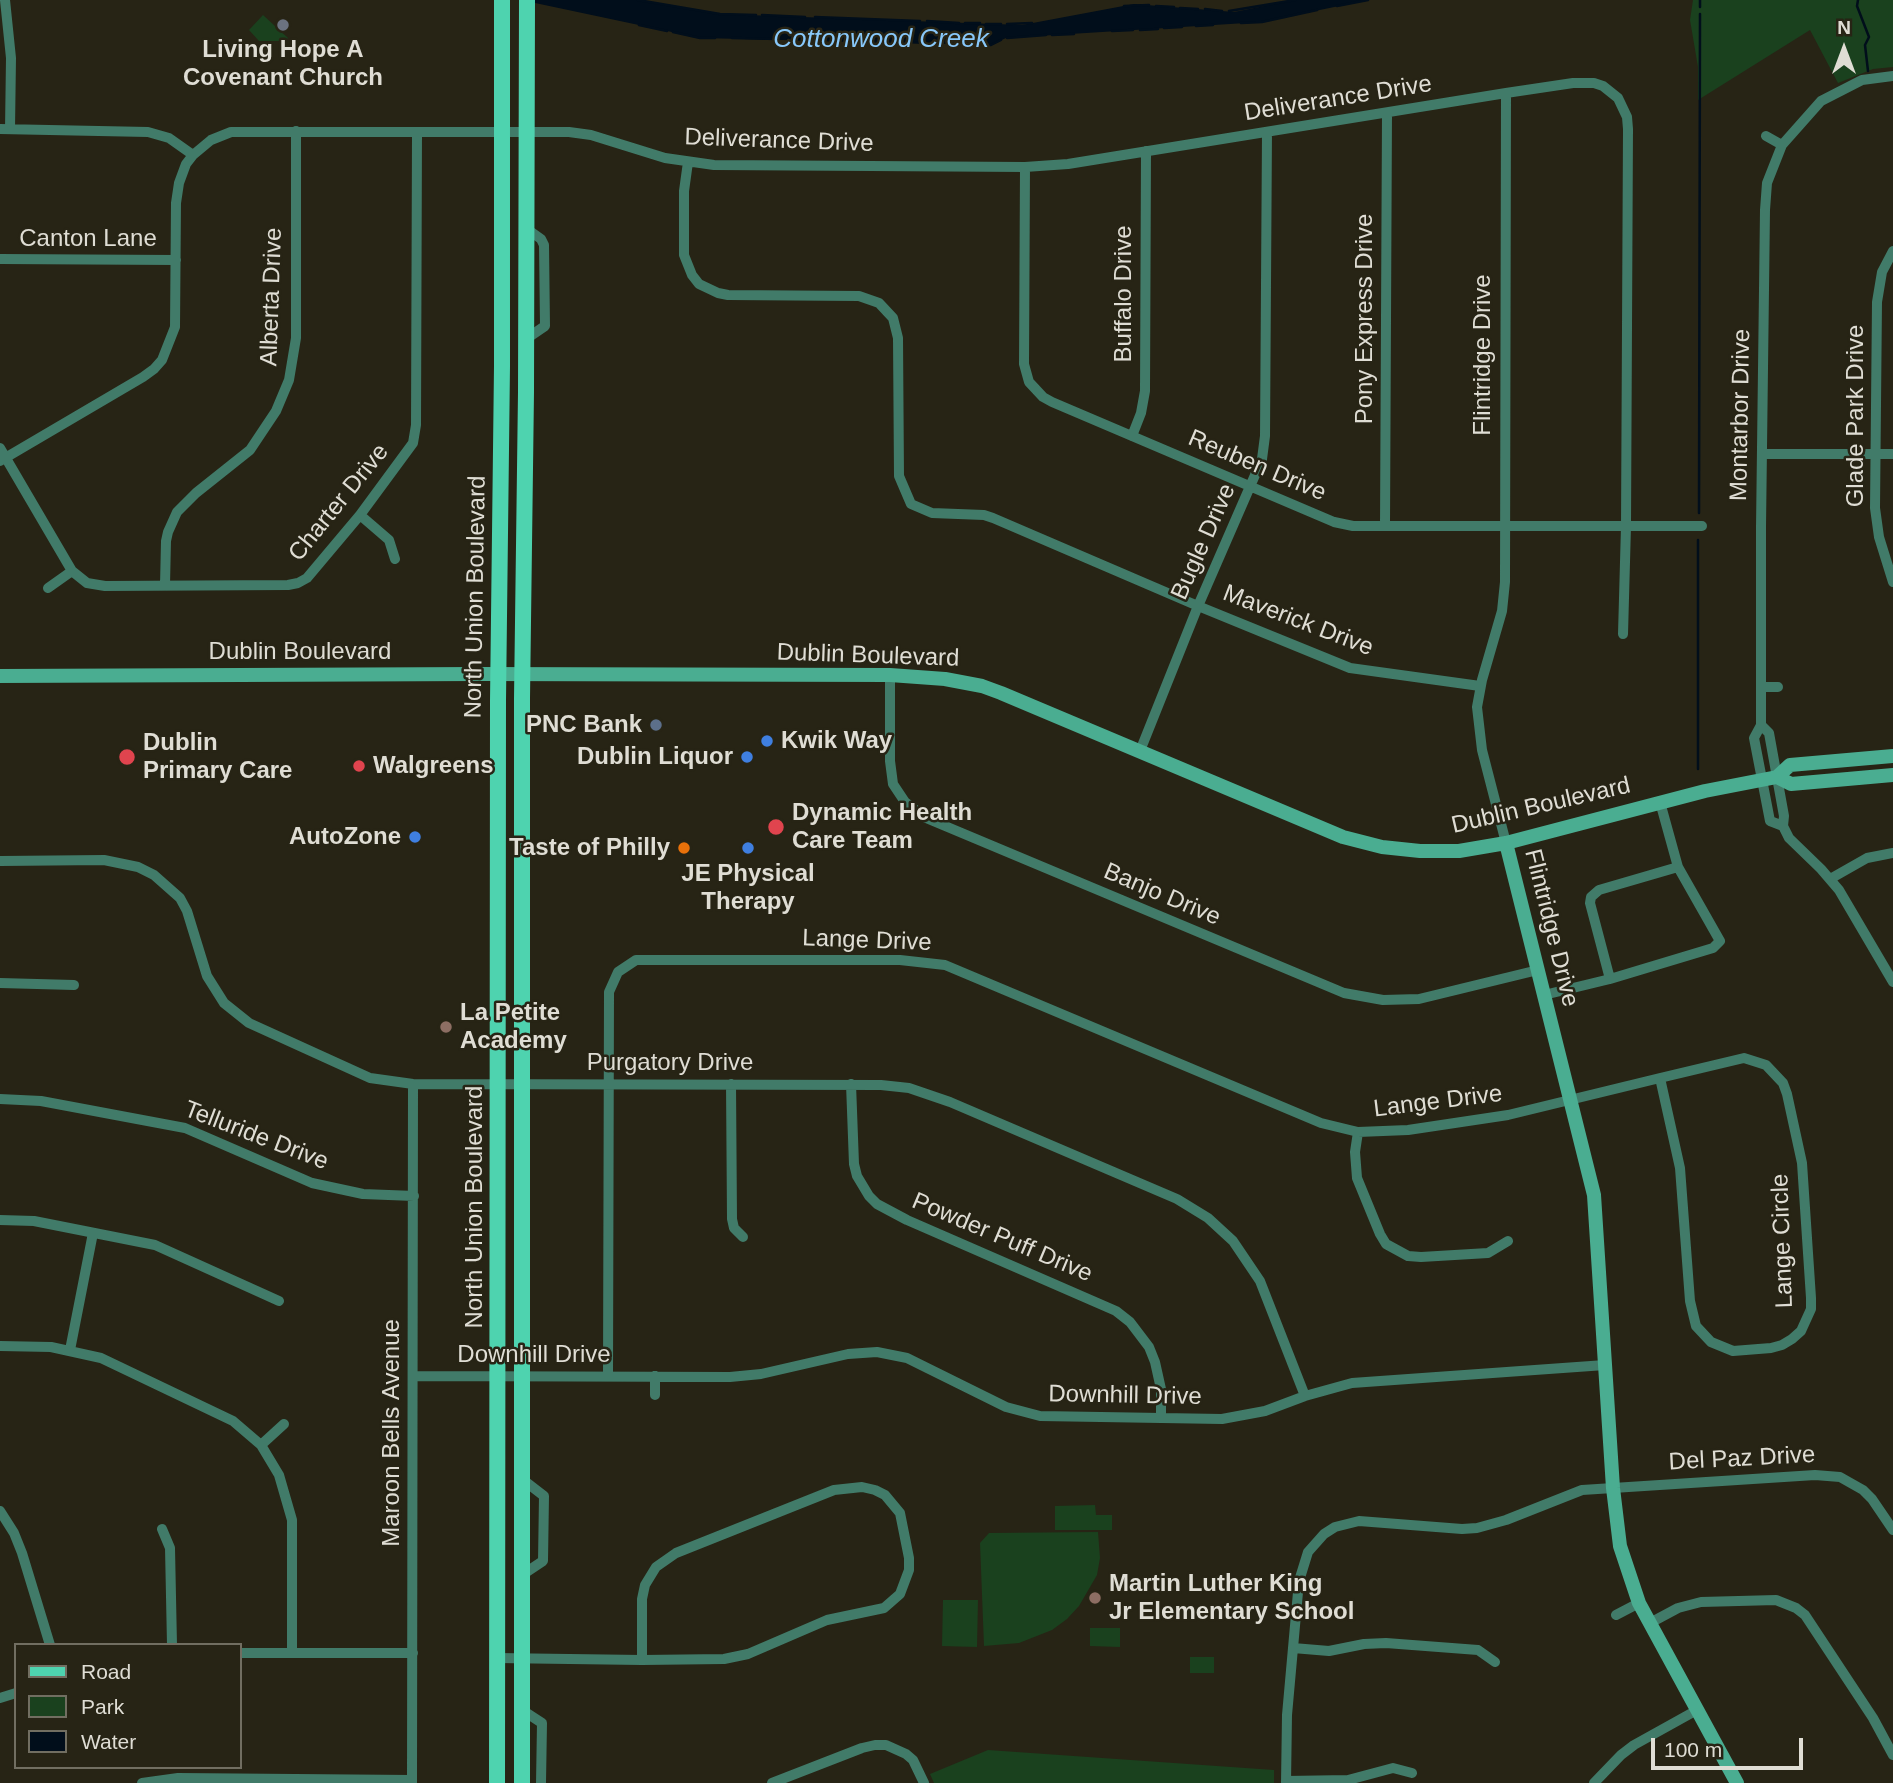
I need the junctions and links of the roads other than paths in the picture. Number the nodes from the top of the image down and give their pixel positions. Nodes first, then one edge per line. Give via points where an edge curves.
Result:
1 (502, 6) edge
2 (3, 8) edge
3 (527, 8) edge
4 (1608, 73) dead end
5 (1893, 76) edge
6 (1603, 86) junction
7 (1506, 93) junction
8 (1387, 113) junction
9 (5, 129) edge
10 (296, 131) junction
11 (417, 132) junction
12 (502, 132) junction
13 (526, 132) junction
14 (1267, 132) junction
15 (1766, 136) dead end
16 (1782, 145) junction
17 (1146, 151) junction
18 (193, 155) junction
19 (688, 162) junction
20 (1025, 167) junction
21 (1893, 251) edge
22 (0, 259) edge
23 (176, 260) junction
24 (1132, 436) junction
25 (1763, 454) junction
26 (1876, 454) junction
27 (1893, 454) edge
28 (2, 455) edge
29 (1252, 487) junction
30 (360, 514) junction
31 (1385, 526) junction
32 (1506, 526) junction
33 (1626, 526) junction
34 (1702, 526) dead end
35 (395, 559) dead end
36 (72, 571) junction
37 (1893, 582) edge
38 (165, 585) junction
39 (48, 588) dead end
40 (1198, 606) junction
41 (1623, 634) dead end
42 (498, 674) junction
43 (522, 674) junction
44 (890, 675) junction
45 (0, 676) edge
46 (1480, 686) junction
47 (1761, 688) junction
48 (1778, 688) dead end
49 (1761, 725) junction
50 (1140, 751) junction
51 (1893, 756) edge
52 (1893, 775) edge
53 (1777, 777) junction
54 (1760, 780) junction
55 (1660, 802) junction
56 (1783, 827) junction
57 (1506, 843) junction
58 (1893, 853) edge
59 (0, 861) edge
60 (1678, 867) junction
61 (1830, 879) junction
62 (1538, 970) junction
63 (1610, 979) junction
64 (1893, 982) edge
65 (0, 983) edge
66 (74, 985) dead end
67 (1544, 995) junction
68 (1660, 1078) junction
69 (497, 1083) junction
70 (522, 1083) junction
71 (608, 1083) junction
72 (413, 1084) junction
73 (731, 1084) junction
74 (851, 1084) junction
75 (0, 1100) edge
76 (1572, 1100) junction
77 (1358, 1132) junction
78 (414, 1196) junction
79 (0, 1220) edge
80 (93, 1233) junction
81 (744, 1237) dead end
82 (1508, 1241) dead end
83 (279, 1301) dead end
84 (0, 1346) edge
85 (70, 1350) junction
86 (1605, 1365) junction
87 (413, 1376) junction
88 (523, 1376) junction
89 (608, 1376) junction
90 (654, 1376) junction
91 (498, 1377) junction
92 (655, 1395) dead end
93 (1305, 1395) junction
94 (1161, 1419) junction
95 (284, 1424) dead end
96 (261, 1445) junction
97 (1613, 1488) junction
98 (0, 1511) edge
99 (162, 1530) dead end
100 (1893, 1530) edge
101 (1639, 1603) junction
102 (1616, 1615) dead end
103 (1650, 1623) junction
104 (49, 1643) edge
105 (172, 1643) edge
106 (1293, 1648) junction
107 (242, 1653) edge
108 (292, 1653) junction
109 (413, 1653) junction
110 (497, 1658) junction
111 (521, 1658) junction
112 (642, 1660) junction
113 (1495, 1662) dead end
114 (522, 1710) junction
115 (1697, 1710) junction
116 (1893, 1755) edge
117 (1412, 1773) dead end
118 (412, 1781) edge
119 (1286, 1782) edge
120 (142, 1783) edge
121 (497, 1783) edge
122 (522, 1783) edge
123 (541, 1783) edge
124 (772, 1783) edge
125 (924, 1783) edge
126 (1594, 1783) edge
127 (1737, 1783) edge

1 - 12 main road, North Union Boulevard
2 - 9 street via 11,58
3 - 13 main road, North Union Boulevard
4 - 6 street
5 - 16 street, Montarbor Drive via 1861,80 1833,93 1806,115
6 - 7 street, Deliverance Drive via 1573,83
6 - 33 street via 1618,98 1628,129
7 - 8 street, Deliverance Drive
7 - 32 street, Flintridge Drive
8 - 14 street, Deliverance Drive
8 - 31 street, Pony Express Drive
9 - 18 street via 148,132 169,138
10 - 11 street, Deliverance Drive
10 - 18 street, Deliverance Drive via 231,132 211,139
10 - 38 street, Alberta Drive via 296,338 289,380 276,411 250,450 177,512 166,541
11 - 12 street, Deliverance Drive
11 - 30 street, Charter Drive via 415,434 408,452
12 - 13 street, Deliverance Drive
12 - 42 main road, North Union Boulevard
13 - 19 street, Deliverance Drive via 591,135
13 - 43 main road, North Union Boulevard
14 - 17 street, Deliverance Drive
14 - 29 street, Bugle Drive via 1265,436
15 - 16 street
16 - 25 street, Montarbor Drive via 1767,183 1765,210
17 - 20 street, Deliverance Drive
17 - 24 street, Buffalo Drive via 1145,391
18 - 23 street via 177,191
19 - 20 street, Deliverance Drive
19 - 40 street, Maverick Drive via 684,255 699,284 728,295 859,296 879,303 893,318 898,338 899,476 907,508 993,518
20 - 24 street, Reuben Drive via 1024,364 1029,382 1052,402
21 - 26 street, Glade Park Drive via 1878,287
22 - 23 street, Canton Lane
23 - 28 street via 175,327 168,350 154,369
24 - 29 street, Reuben Drive
25 - 26 street
25 - 47 street, Montarbor Drive
26 - 27 street
26 - 37 street, Glade Park Drive via 1876,523
28 - 36 street
29 - 31 street, Reuben Drive via 1334,522
29 - 40 street, Bugle Drive
30 - 35 street via 389,540
30 - 38 street, Charter Drive via 298,583
31 - 32 street, Reuben Drive
32 - 33 street, Reuben Drive
32 - 46 street, Flintridge Drive via 1502,611
33 - 34 street, Reuben Drive
33 - 41 street
36 - 38 street, Charter Drive via 96,585
36 - 39 street
40 - 46 street, Maverick Drive via 1350,668
40 - 50 street, Bugle Drive
42 - 43 main road, Dublin Boulevard
42 - 45 main road, Dublin Boulevard
42 - 69 main road, North Union Boulevard
43 - 44 main road, Dublin Boulevard
43 - 70 main road, North Union Boulevard
44 - 50 main road, Dublin Boulevard via 945,678 982,686
44 - 62 street, Banjo Drive via 893,784 905,803 926,818 1344,993 1383,1000 1419,999
46 - 57 street, Flintridge Drive via 1479,733
47 - 48 street
47 - 49 street, Montarbor Drive
49 - 53 street, Montarbor Drive via 1769,733
49 - 54 street, Montarbor Drive via 1754,738
50 - 57 main road, Dublin Boulevard via 1362,842 1439,852
51 - 53 main road, Dublin Boulevard via 1790,765
52 - 53 main road, Dublin Boulevard via 1791,784
53 - 54 main road, Dublin Boulevard
53 - 56 street, Montarbor Drive
54 - 55 main road, Dublin Boulevard
54 - 56 street, Montarbor Drive via 1770,821
55 - 57 main road, Dublin Boulevard
55 - 60 street
56 - 61 street, Montarbor Drive
57 - 62 main road, Flintridge Drive
58 - 61 street via 1867,858
59 - 72 street, Purgatory Drive via 104,860 154,875 180,898 207,976 223,1003 236,1014 370,1078
60 - 63 street via 1599,890 1591,897
60 - 63 street via 1720,941 1713,948
61 - 64 street, Montarbor Drive
62 - 67 main road, Flintridge Drive
63 - 67 street
65 - 66 street
67 - 76 main road, Flintridge Drive
68 - 68 street, Lange Circle via 1680,1168 1696,1326 1711,1342 1733,1351 1782,1345 1801,1331 1811,1309 1802,1163 1783,1083 1766,1065 1744,1058
68 - 76 street, Lange Circle
69 - 70 street, Purgatory Drive
69 - 72 street, Purgatory Drive
69 - 91 main road, North Union Boulevard
70 - 71 street, Purgatory Drive
70 - 88 main road, North Union Boulevard
71 - 73 street, Purgatory Drive
71 - 77 street, Lange Drive via 609,992 618,972 636,960 917,960 967,973 1321,1123
71 - 89 street, Lange Drive
72 - 78 street, Maroon Bells Avenue
73 - 74 street, Purgatory Drive
73 - 81 street via 732,1219
74 - 93 street, Purgatory Drive via 909,1088 950,1102 1177,1199 1208,1218 1233,1241 1260,1281
74 - 94 street, Powder Puff Drive via 854,1164 869,1196 907,1220 1116,1311 1149,1347 1161,1390
75 - 78 street, Telluride Drive via 41,1101 185,1128 312,1183 363,1194
76 - 77 street, Lange Drive via 1408,1130
76 - 86 main road, Flintridge Drive via 1594,1195
77 - 82 street via 1357,1178 1386,1244 1420,1257 1488,1253
78 - 87 street, Maroon Bells Avenue
79 - 80 street via 34,1221
80 - 83 street via 155,1245
80 - 85 street
84 - 85 street
85 - 96 street via 101,1358 220,1414
86 - 93 street, Downhill Drive via 1366,1382
86 - 97 main road, Flintridge Drive
87 - 91 street, Downhill Drive
87 - 109 street, Maroon Bells Avenue
88 - 89 street, Downhill Drive
88 - 91 street, Downhill Drive
88 - 111 main road, North Union Boulevard
89 - 90 street, Downhill Drive
90 - 92 street
90 - 94 street, Downhill Drive via 745,1376 877,1352 907,1358 1006,1407 1029,1413 1055,1418
91 - 110 main road, North Union Boulevard
93 - 94 street, Downhill Drive via 1233,1418
95 - 96 street
96 - 108 street via 282,1483 292,1520
97 - 100 street, Del Paz Drive via 1828,1475 1864,1490
97 - 101 main road, Flintridge Drive via 1620,1546
97 - 106 street, Del Paz Drive via 1571,1493 1477,1528 1359,1521 1335,1527 1314,1543 1303,1565
98 - 104 street via 22,1553
99 - 105 street via 170,1548
101 - 102 street
101 - 103 main road, Flintridge Drive
103 - 115 main road, Flintridge Drive
103 - 116 street via 1701,1602 1776,1600 1796,1608 1873,1718
106 - 113 street via 1329,1651 1386,1643 1478,1650
106 - 119 street, Del Paz Drive
107 - 108 street
108 - 109 street
109 - 118 street, Maroon Bells Avenue
110 - 111 street
110 - 121 main road, North Union Boulevard
111 - 112 street
111 - 114 main road, North Union Boulevard
112 - 112 street via 724,1660 827,1620 884,1608 900,1594 908,1570 900,1513 875,1490 834,1490 676,1553 656,1567 645,1586
114 - 122 main road, North Union Boulevard
114 - 123 street via 542,1723
115 - 126 street via 1634,1745
115 - 127 main road, Flintridge Drive
117 - 119 street via 1393,1768 1348,1780
118 - 120 street via 178,1778
124 - 125 street via 862,1748 886,1745 913,1760

